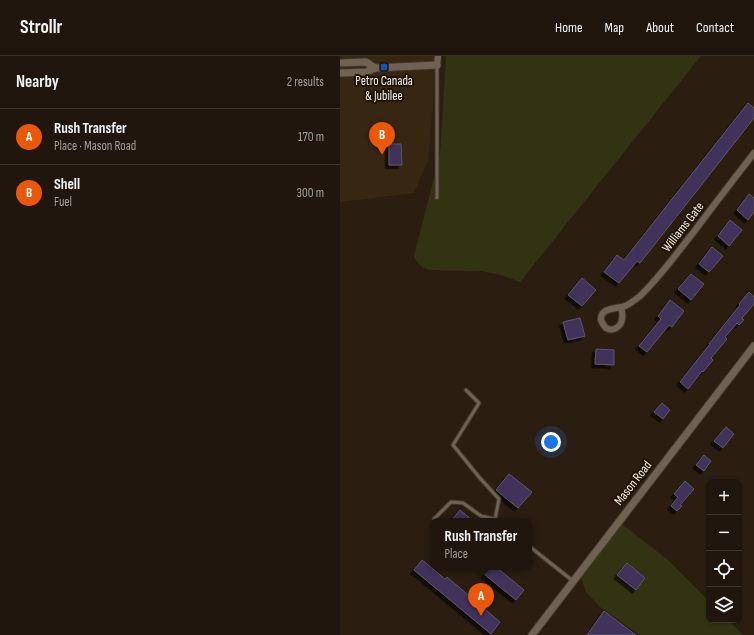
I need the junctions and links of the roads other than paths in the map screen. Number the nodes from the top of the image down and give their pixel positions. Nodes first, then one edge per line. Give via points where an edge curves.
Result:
1 (438, 56) edge
2 (340, 63) edge
3 (437, 65) junction
4 (375, 68) junction
5 (340, 73) edge
6 (754, 153) edge
7 (437, 198) dead end
8 (621, 307) dead end
9 (754, 346) edge
10 (466, 390) dead end
11 (435, 518) edge
12 (488, 518) edge
13 (496, 518) edge
14 (532, 548) edge
15 (573, 581) junction
16 (532, 635) edge

1 - 3 street
2 - 4 street via 366,62
3 - 4 street
3 - 7 lane
4 - 5 street via 366,72
6 - 8 street, Williams Gate via 658,277 636,299
9 - 15 street, Mason Road
10 - 13 lane via 480,403 453,445 499,499
11 - 12 lane via 451,502 463,503 481,516
14 - 15 lane
15 - 16 street, Mason Road

